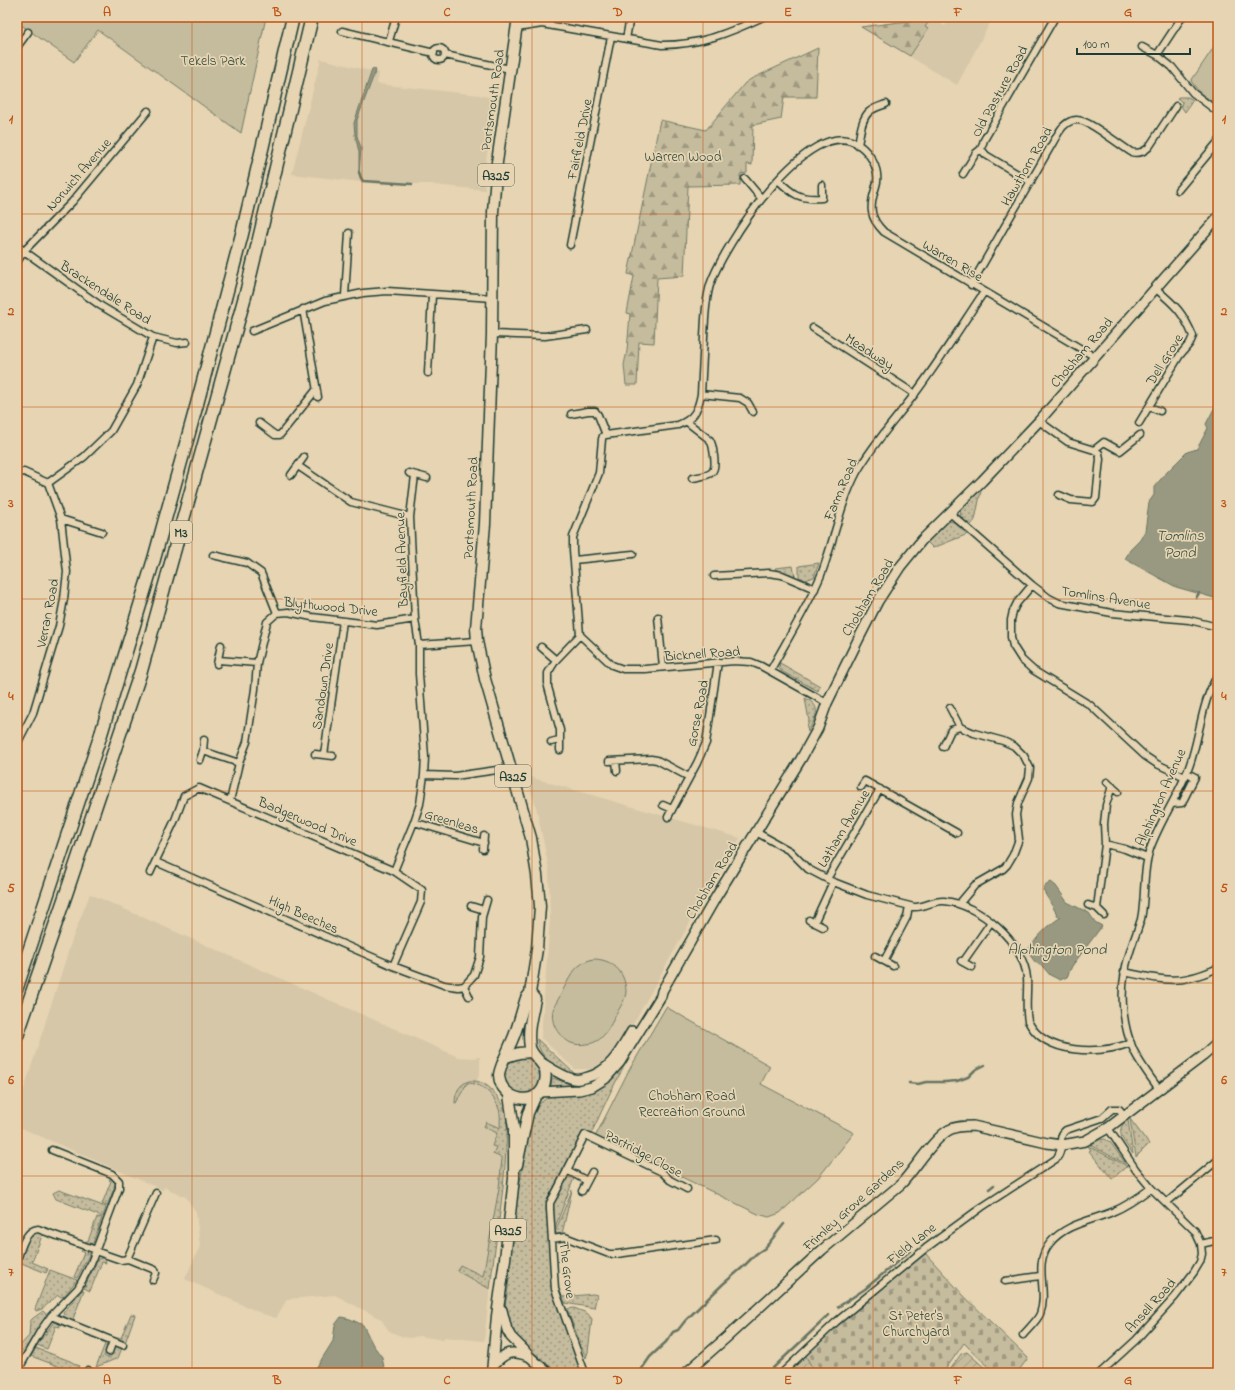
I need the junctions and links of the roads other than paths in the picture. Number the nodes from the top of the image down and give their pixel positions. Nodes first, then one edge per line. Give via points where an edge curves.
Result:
1 (293, 17) edge
2 (312, 17) edge
3 (396, 17) edge
4 (518, 17) edge
5 (530, 17) edge
6 (630, 17) edge
7 (763, 17) edge
8 (1055, 17) edge
9 (1182, 17) edge
10 (542, 24) junction
11 (517, 28) junction
12 (342, 30) dead end
13 (28, 32) dead end
14 (611, 37) junction
15 (626, 39) junction
16 (389, 41) junction
17 (17, 47) edge
18 (1142, 47) dead end
19 (1157, 55) junction
20 (510, 69) junction
21 (886, 104) dead end
22 (1176, 106) dead end
23 (148, 111) dead end
24 (1218, 112) edge
25 (1218, 142) edge
26 (858, 145) junction
27 (981, 149) junction
28 (963, 174) dead end
29 (745, 180) dead end
30 (778, 180) junction
31 (1031, 182) junction
32 (822, 186) dead end
33 (1178, 190) dead end
34 (762, 198) junction
35 (1218, 218) edge
36 (349, 233) dead end
37 (570, 245) dead end
38 (17, 246) edge
39 (24, 251) junction
40 (17, 262) edge
41 (972, 284) junction
42 (1155, 288) junction
43 (984, 292) junction
44 (432, 295) junction
45 (345, 296) junction
46 (493, 298) junction
47 (303, 310) junction
48 (813, 328) dead end
49 (587, 330) dead end
50 (252, 331) dead end
51 (492, 334) junction
52 (153, 337) junction
53 (187, 342) dead end
54 (1095, 357) junction
55 (428, 373) dead end
56 (316, 390) junction
57 (701, 394) junction
58 (915, 394) junction
59 (318, 397) dead end
60 (1150, 407) junction
61 (1160, 411) dead end
62 (753, 412) dead end
63 (571, 414) dead end
64 (1039, 421) junction
65 (687, 422) junction
66 (259, 423) dead end
67 (1139, 423) dead end
68 (606, 435) junction
69 (1140, 436) dead end
70 (1094, 450) junction
71 (304, 457) dead end
72 (298, 466) junction
73 (17, 472) edge
74 (291, 475) dead end
75 (427, 478) dead end
76 (48, 483) junction
77 (700, 484) dead end
78 (1060, 495) dead end
79 (950, 512) junction
80 (410, 517) junction
81 (61, 519) junction
82 (102, 532) dead end
83 (213, 555) dead end
84 (574, 560) junction
85 (629, 562) dead end
86 (714, 576) dead end
87 (1032, 585) junction
88 (815, 589) junction
89 (277, 613) junction
90 (658, 617) dead end
91 (415, 619) junction
92 (343, 621) junction
93 (1218, 627) edge
94 (580, 635) junction
95 (477, 641) junction
96 (221, 645) dead end
97 (419, 645) junction
98 (541, 646) dead end
99 (556, 660) junction
100 (718, 662) junction
101 (257, 663) junction
102 (663, 667) junction
103 (770, 671) junction
104 (1218, 675) edge
105 (827, 703) junction
106 (950, 708) dead end
107 (960, 726) junction
108 (204, 740) dead end
109 (559, 740) junction
110 (551, 742) dead end
111 (17, 744) edge
112 (943, 747) dead end
113 (560, 750) dead end
114 (203, 751) junction
115 (315, 754) dead end
116 (324, 754) junction
117 (334, 756) dead end
118 (200, 760) dead end
119 (240, 764) junction
120 (511, 768) junction
121 (617, 771) dead end
122 (424, 775) junction
123 (1186, 775) junction
124 (689, 777) junction
125 (861, 787) dead end
126 (880, 789) junction
127 (1118, 792) dead end
128 (230, 801) junction
129 (1172, 804) junction
130 (663, 805) dead end
131 (672, 809) junction
132 (668, 817) dead end
133 (414, 822) junction
134 (756, 832) junction
135 (957, 833) dead end
136 (484, 836) dead end
137 (1105, 844) junction
138 (1147, 858) junction
139 (156, 862) junction
140 (394, 871) junction
141 (150, 873) dead end
142 (827, 879) junction
143 (833, 882) junction
144 (487, 900) dead end
145 (959, 904) junction
146 (1088, 905) dead end
147 (472, 906) dead end
148 (909, 906) junction
149 (1097, 908) junction
150 (484, 910) junction
151 (1104, 915) dead end
152 (991, 922) junction
153 (823, 927) dead end
154 (875, 956) dead end
155 (884, 961) junction
156 (393, 966) junction
157 (893, 966) dead end
158 (972, 967) dead end
159 (1218, 968) edge
160 (1124, 972) junction
161 (464, 986) junction
162 (17, 987) edge
163 (662, 991) junction
164 (530, 993) junction
165 (469, 996) dead end
166 (17, 1036) edge
167 (1131, 1043) junction
168 (1218, 1043) edge
169 (531, 1052) junction
170 (506, 1057) junction
171 (542, 1063) junction
172 (1159, 1089) junction
173 (538, 1093) junction
174 (509, 1095) junction
175 (1125, 1116) junction
176 (1108, 1128) junction
177 (591, 1139) joint
178 (1062, 1145) junction
179 (52, 1150) dead end
180 (1218, 1160) edge
181 (567, 1170) junction
182 (592, 1172) dead end
183 (514, 1178) junction
184 (587, 1181) junction
185 (1151, 1188) junction
186 (686, 1189) dead end
187 (582, 1191) dead end
188 (156, 1193) dead end
189 (1166, 1203) junction
190 (552, 1239) junction
191 (716, 1240) dead end
192 (1218, 1240) edge
193 (1201, 1244) junction
194 (95, 1251) junction
195 (127, 1259) junction
196 (17, 1260) edge
197 (1040, 1276) junction
198 (153, 1280) dead end
199 (1005, 1281) dead end
200 (502, 1282) junction
201 (502, 1310) junction
202 (51, 1316) junction
203 (496, 1331) junction
204 (1023, 1335) dead end
205 (113, 1341) junction
206 (123, 1345) dead end
207 (109, 1352) dead end
208 (528, 1356) junction
209 (493, 1369) edge
210 (17, 1372) edge
211 (548, 1373) edge
212 (585, 1373) edge
213 (686, 1373) edge
214 (782, 1373) edge
215 (1100, 1373) edge

1 - 162 highway, M3 via 242,234 154,559 101,734
2 - 166 highway, M3 via 247,290 142,671
3 - 16 street
4 - 11 main road, Portsmouth Road / A325
5 - 10 street
6 - 15 street
7 - 15 street via 710,39 678,45
8 - 27 street, Old Pasture Road
9 - 19 street
10 - 11 street
10 - 14 street
11 - 20 main road, Portsmouth Road / A325
12 - 16 street
13 - 17 street
14 - 15 street
14 - 37 street, Fairfield Drive
16 - 20 street via 434,53 435,58 439,60 446,55
18 - 19 street
19 - 24 street via 1176,72 1193,93
20 - 46 main road, Portsmouth Road / A325 via 492,212
21 - 26 street via 869,112 861,129
22 - 31 street, Hawthorn Road via 1144,152 1131,152 1086,121 1069,122 1061,129
23 - 39 street, Norwich Avenue via 72,202
25 - 33 street
26 - 30 street via 844,140 821,145 803,156
26 - 41 street, Warren Rise via 871,158 876,172 872,211 878,225 888,235
27 - 28 street, Old Pasture Road
27 - 31 street via 986,155
29 - 34 street
30 - 32 street via 795,195 809,198 822,198
30 - 34 street
31 - 41 street, Hawthorn Road
34 - 57 street via 736,233 711,284 705,313
35 - 42 main road, Chobham Road
36 - 45 street
38 - 39 street, Brackendale Road
39 - 40 street, Norwich Avenue
39 - 52 street, Brackendale Road via 101,306
41 - 43 street, Warren Rise
42 - 54 main road, Chobham Road
42 - 60 street, Dell Grove via 1178,308 1193,336
43 - 54 street, Warren Rise
43 - 58 street, Farm Road
44 - 45 street via 387,291
44 - 46 street
44 - 55 street
45 - 47 street
46 - 51 main road, Portsmouth Road / A325
47 - 50 street
47 - 56 street
48 - 58 street, Meadway
49 - 51 street via 544,336
51 - 95 main road, Portsmouth Road / A325
52 - 53 street, Brackendale Road via 178,343
52 - 76 street via 137,385 111,431 84,457
54 - 64 main road, Chobham Road
56 - 59 street
56 - 66 street via 280,435 275,435
57 - 62 street via 740,398 748,403
57 - 65 street via 698,408
58 - 88 street, Farm Road via 881,436 856,474
60 - 61 street, Dell Grove
60 - 67 street, Dell Grove
63 - 68 street via 595,412
64 - 70 street via 1068,442
64 - 79 main road, Chobham Road
65 - 68 street
65 - 77 street via 712,444 714,471 709,475 696,477
68 - 84 street via 602,439 599,473 573,537
69 - 70 street via 1120,451 1104,442
70 - 78 street via 1100,459 1096,498 1093,502 1072,500
71 - 72 street
72 - 74 street
72 - 80 street via 351,502
73 - 76 street via 24,472
75 - 80 street, Bayfield Avenue via 412,474
76 - 81 street, Verran Road
79 - 87 street, Tomlins Avenue
79 - 105 main road, Chobham Road via 914,549 889,583
80 - 91 street, Bayfield Avenue
81 - 82 street
81 - 111 street, Verran Road via 67,572 59,626 33,713
83 - 89 street via 247,563 261,573
84 - 85 street via 631,554
84 - 94 street
86 - 88 street via 782,575
87 - 93 street, Tomlins Avenue via 1059,603 1112,613 1189,620
87 - 123 street via 1012,613 1011,637 1013,646 1022,660 1033,670 1090,705 1145,756 1157,764
88 - 103 street, Farm Road
89 - 92 street, Blythwood Drive via 288,612
89 - 101 street, Blythwood Drive via 267,622
90 - 102 street
91 - 92 street, Blythwood Drive via 377,625
91 - 97 street, Bayfield Avenue
92 - 116 street, Sandown Drive
94 - 99 street
94 - 102 street, Bicknell Road via 619,668 629,670
95 - 97 street
95 - 120 main road, Portsmouth Road / A325 via 485,679
96 - 101 street via 218,662
97 - 122 street, Bayfield Avenue
98 - 99 street
99 - 109 street via 548,673 547,682 560,730
100 - 102 street, Bicknell Road
100 - 103 street, Bicknell Road via 751,662
100 - 124 street, Gorse Road via 706,743
101 - 119 street, Blythwood Drive via 247,742
103 - 105 street, Bicknell Road
104 - 123 street, Alphington Avenue via 1206,700 1198,739
105 - 134 main road, Chobham Road via 813,737
106 - 107 street
107 - 112 street via 951,730
107 - 145 street via 1014,746 1024,756 1030,768 1029,778 1018,803 1016,815 1019,839 1014,855 1003,869 975,885
108 - 114 street
109 - 110 street
109 - 113 street
114 - 118 street
114 - 119 street
115 - 116 street
116 - 117 street
119 - 128 street, Blythwood Drive
120 - 122 street via 454,776
120 - 164 main road, Portsmouth Road / A325 via 531,838 539,889 537,950
121 - 124 street via 613,761 651,759
122 - 133 street, Bayfield Avenue via 420,804
123 - 129 street, Alphington Avenue
123 - 129 street via 1195,777 1182,803
124 - 131 street, Gorse Road
125 - 126 street, Latham Avenue via 865,780
126 - 135 street, Latham Avenue
126 - 142 street, Latham Avenue
127 - 137 street via 1110,784 1104,824
128 - 139 street, Badgerwood Drive via 199,788 184,796
128 - 140 street, Badgerwood Drive
129 - 138 street, Alphington Avenue
130 - 131 street
131 - 132 street, Gorse Road
133 - 136 street, Greenleas via 483,846
133 - 140 street, Bayfield Avenue
134 - 142 street via 790,851 808,869
134 - 163 main road, Chobham Road
137 - 138 street
137 - 149 street
138 - 160 street, Alphington Avenue via 1141,918
139 - 141 street, Badgerwood Drive
139 - 156 street, High Beeches
140 - 156 street, Badgerwood Drive via 422,890 421,902
142 - 143 street
143 - 148 street via 867,895
143 - 153 street via 811,921
144 - 150 street
145 - 148 street via 936,901 919,907
145 - 152 street
146 - 149 street
147 - 150 street
148 - 155 street via 907,917
149 - 151 street
150 - 161 street via 480,957 474,975
152 - 158 street via 961,961
152 - 167 street via 1012,944 1023,962 1027,977 1028,1021 1036,1032 1056,1044 1078,1050 1105,1050
154 - 155 street
155 - 157 street
156 - 161 street, High Beeches via 444,985
159 - 160 street via 1187,979 1168,979
160 - 167 street, Alphington Avenue via 1123,1004
161 - 165 street
163 - 171 main road, Chobham Road via 656,993 617,1055 603,1071 574,1079
163 - 173 main road, Chobham Road via 620,1062 605,1079 592,1087 579,1090
164 - 169 main road, A325 via 535,999 528,1032
164 - 170 main road, A325
167 - 172 street, Alphington Avenue via 1139,1060
168 - 172 main road
169 - 170 main road
169 - 171 main road
170 - 174 main road via 499,1076
171 - 173 main road via 545,1083
172 - 175 main road
173 - 174 main road via 531,1098 522,1099
173 - 183 main road, A325 via 528,1113
174 - 183 main road, A325 via 513,1123
175 - 176 main road
175 - 178 street, Field Lane via 1119,1109 1112,1109 1102,1118 1066,1130 1062,1132
176 - 178 main road via 1085,1141
176 - 185 street
177 - 181 street, The Grove via 585,1136
177 - 186 street, Partridge Close via 662,1172
178 - 213 main road, Frimley Grove Gardens via 973,1126 962,1126 948,1131 936,1141 901,1184 822,1250
178 - 214 street, Field Lane via 1056,1159 982,1207 926,1248 836,1322
179 - 194 street via 112,1174 119,1181 118,1192
180 - 189 street
181 - 184 street
181 - 190 street, The Grove via 550,1203
182 - 184 street
183 - 200 main road, A325
184 - 187 street
185 - 189 street
185 - 197 street via 1133,1203 1060,1233 1049,1243 1040,1268
188 - 195 street
189 - 193 street via 1195,1231
190 - 191 street via 565,1237 609,1254
190 - 212 street, The Grove via 556,1289
192 - 193 street
193 - 215 street, Ansell Road via 1200,1262 1175,1297 1148,1328
194 - 195 street via 121,1260
194 - 196 street via 38,1229 30,1231
194 - 202 street via 78,1288
195 - 198 street via 155,1270
197 - 199 street
197 - 204 street via 1043,1297 1040,1315
200 - 201 main road, A325
200 - 203 main road, A325
201 - 203 main road, A325 via 499,1328
201 - 208 main road via 508,1332
202 - 205 street
202 - 210 street
203 - 209 main road, A325
205 - 206 street
205 - 207 street
208 - 209 main road via 518,1352 509,1353 500,1358
208 - 211 main road

